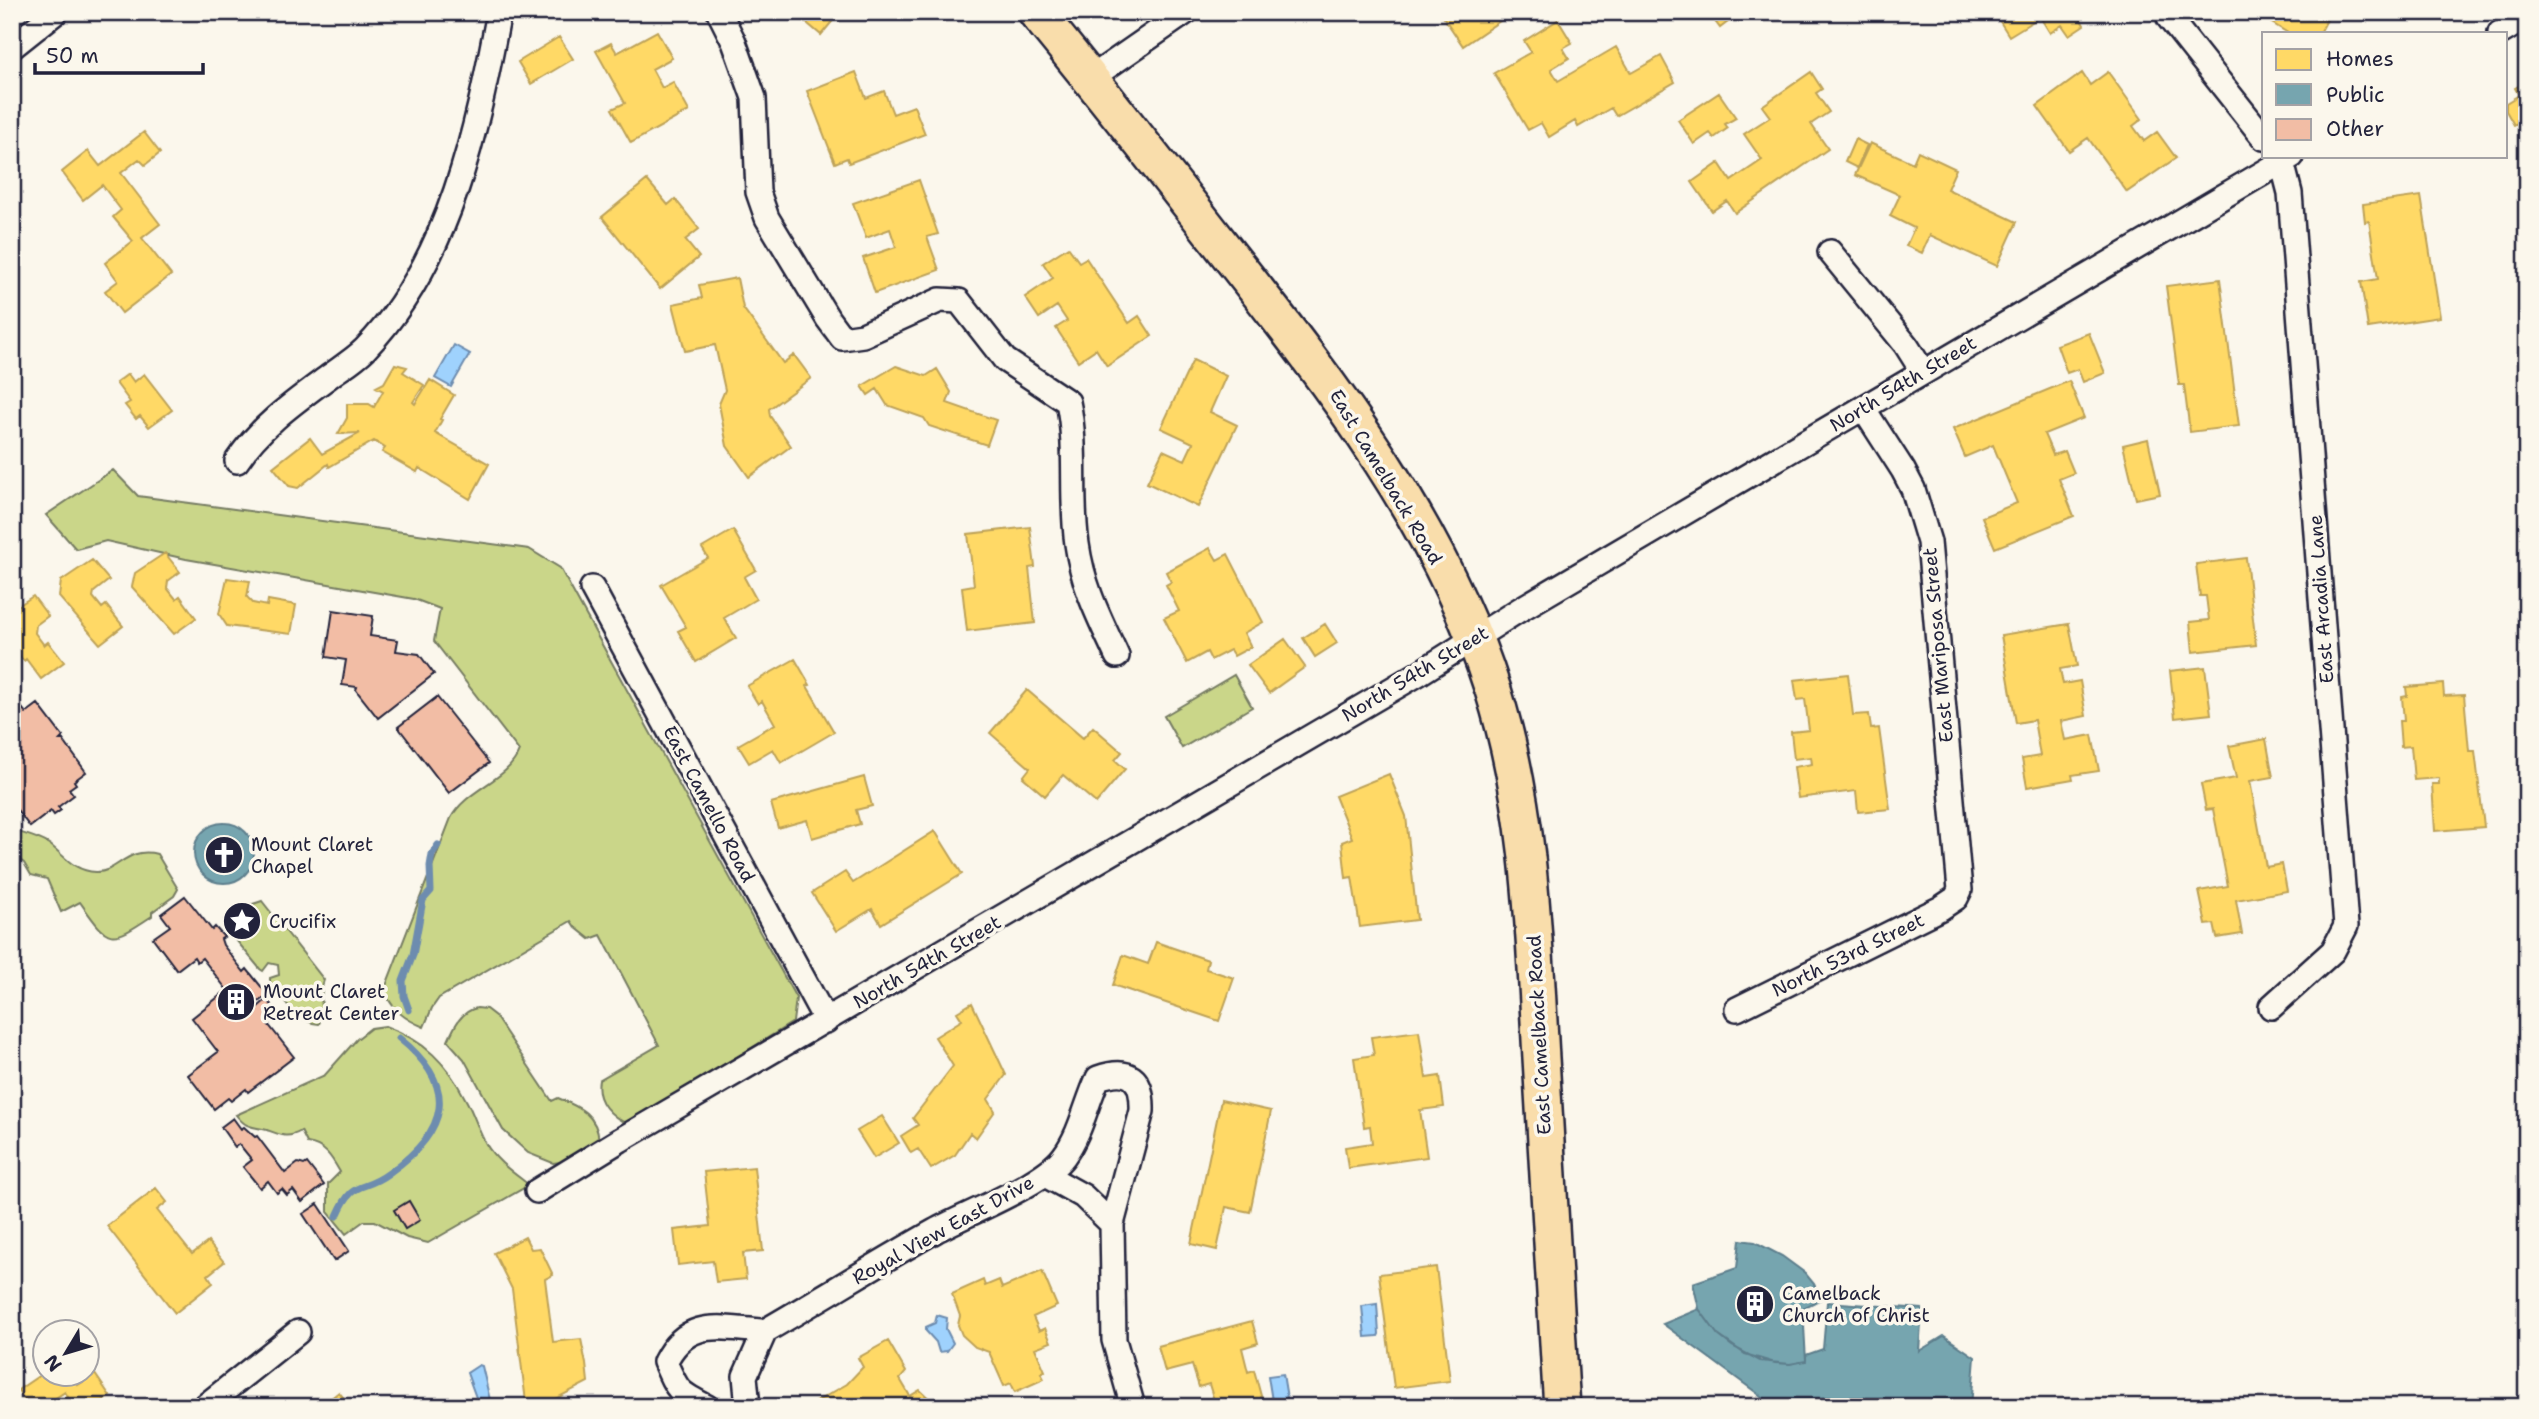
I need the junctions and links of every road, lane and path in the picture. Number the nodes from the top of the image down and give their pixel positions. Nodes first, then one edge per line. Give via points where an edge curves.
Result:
1 (57, 12) edge
2 (499, 12) edge
3 (719, 12) edge
4 (1036, 12) edge
5 (1186, 12) edge
6 (2527, 17) edge
7 (2169, 18) dead end
8 (2502, 32) edge
9 (12, 47) edge
10 (1091, 78) junction
11 (2262, 135) edge
12 (2284, 158) edge
13 (1830, 252) dead end
14 (1923, 372) junction
15 (1863, 408) junction
16 (237, 461) dead end
17 (592, 588) dead end
18 (1474, 638) junction
19 (1117, 656) dead end
20 (1956, 898) joint
21 (2271, 1007) dead end
22 (1737, 1009) dead end
23 (826, 1021) junction
24 (1045, 1175) junction
25 (537, 1191) dead end
26 (1112, 1224) junction
27 (765, 1331) junction
28 (298, 1332) dead end
29 (204, 1407) edge
30 (708, 1407) edge
31 (748, 1407) edge
32 (1133, 1407) edge
33 (1562, 1407) edge

1 - 9 street
2 - 16 street via 462,175 436,239 396,313 362,352 251,440
3 - 19 street via 754,98 758,192 766,218 842,338 863,335 940,300 959,301 1005,360 1068,402 1079,554 1086,589
4 - 10 main road, East Camelback Road
5 - 10 street
6 - 8 street
7 - 11 street
10 - 18 main road, East Camelback Road via 1335,392 1415,517
12 - 14 street, North 54th Street
12 - 21 street, East Arcadia Lane via 2346,926 2333,951
13 - 14 street
14 - 15 street, North 54th Street
15 - 18 street, North 54th Street
15 - 20 street, East Mariposa Street via 1913,489 1929,542 1959,881
17 - 23 street, East Camello Road
18 - 23 street, North 54th Street
18 - 33 main road, East Camelback Road via 1505,729 1526,843
20 - 22 street, North 53rd Street
23 - 25 street, North 54th Street
24 - 26 street via 1083,1196
24 - 26 street, Royal View East Drive via 1064,1157 1097,1078 1115,1072 1133,1078 1143,1092 1142,1111
24 - 27 street, Royal View East Drive via 935,1231
26 - 32 street via 1114,1340
27 - 30 street via 712,1328 689,1333 673,1345 665,1362 673,1381 681,1394
27 - 31 street via 745,1376
28 - 29 street

